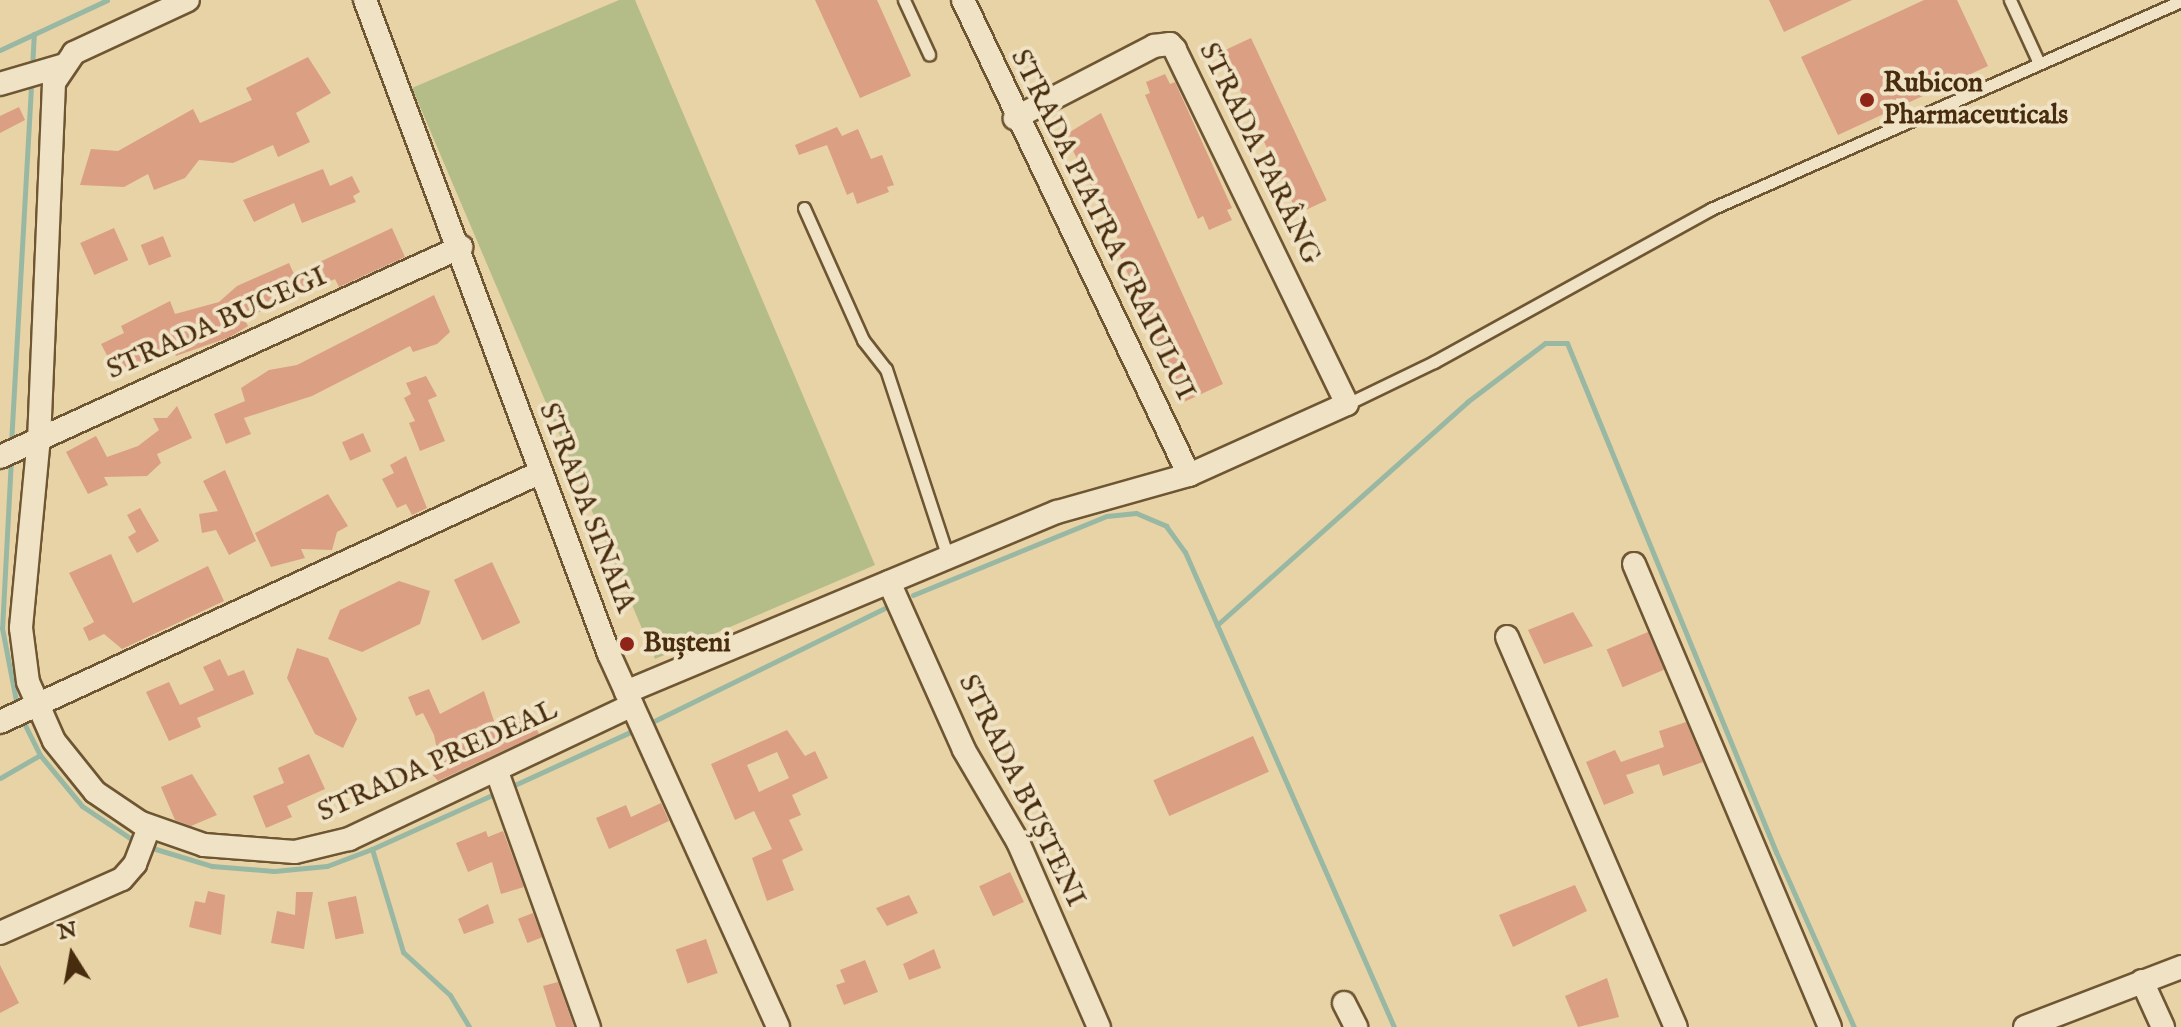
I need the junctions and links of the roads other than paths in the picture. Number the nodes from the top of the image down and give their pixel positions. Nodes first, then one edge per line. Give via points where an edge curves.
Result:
1 (188, 0) edge
2 (365, 0) edge
3 (904, 0) edge
4 (963, 0) edge
5 (2010, 0) edge
6 (2181, 1) edge
7 (929, 54) dead end
8 (2039, 63) junction
9 (61, 66) junction
10 (0, 84) edge
11 (1015, 118) junction
12 (804, 208) dead end
13 (461, 247) junction
14 (1347, 404) junction
15 (30, 442) junction
16 (0, 457) edge
17 (539, 473) junction
18 (1189, 475) junction
19 (948, 558) junction
20 (1634, 564) dead end
21 (889, 582) junction
22 (1507, 637) dead end
23 (632, 705) junction
24 (18, 714) edge
25 (498, 775) junction
26 (145, 838) junction
27 (0, 933) edge
28 (2181, 967) edge
29 (2142, 981) junction
30 (1344, 1003) dead end
31 (589, 1027) edge
32 (778, 1027) edge
33 (1099, 1027) edge
34 (1356, 1027) edge
35 (1676, 1027) edge
36 (1830, 1027) edge
37 (2025, 1027) edge
38 (2163, 1027) edge

1 - 9 street via 74,53
2 - 13 street, STRADA SINAIA
3 - 7 lane
4 - 11 street, STRADA PIATRA CRAIULUI
5 - 8 lane
6 - 8 lane
8 - 14 lane via 1711,209 1434,362
9 - 10 street
9 - 15 street, STRADA PREDEAL via 51,105
11 - 14 street, STRADA PARÂNG via 1154,46 1175,49
11 - 18 street, STRADA PIATRA CRAIULUI
12 - 19 lane via 863,340 886,369
13 - 15 street, STRADA BUCEGI
13 - 17 street, STRADA SINAIA
14 - 18 street, STRADA PREDEAL
15 - 16 street, STRADA BUCEGI
15 - 24 street, STRADA PREDEAL via 21,619 25,668
17 - 23 street, STRADA SINAIA
17 - 24 street
18 - 19 street, STRADA PREDEAL via 1057,512
19 - 21 street, STRADA PREDEAL
20 - 36 street
21 - 23 street, STRADA PREDEAL
21 - 33 street, STRADA BUȘTENI via 964,750 1018,842
22 - 35 street
23 - 25 street, STRADA PREDEAL
23 - 32 street, STRADA SINAIA
24 - 26 street, STRADA PREDEAL
25 - 26 street, STRADA PREDEAL via 349,839 303,851
25 - 31 street
26 - 27 street via 127,875 114,884
28 - 29 street
29 - 37 street
29 - 38 street
30 - 34 street

